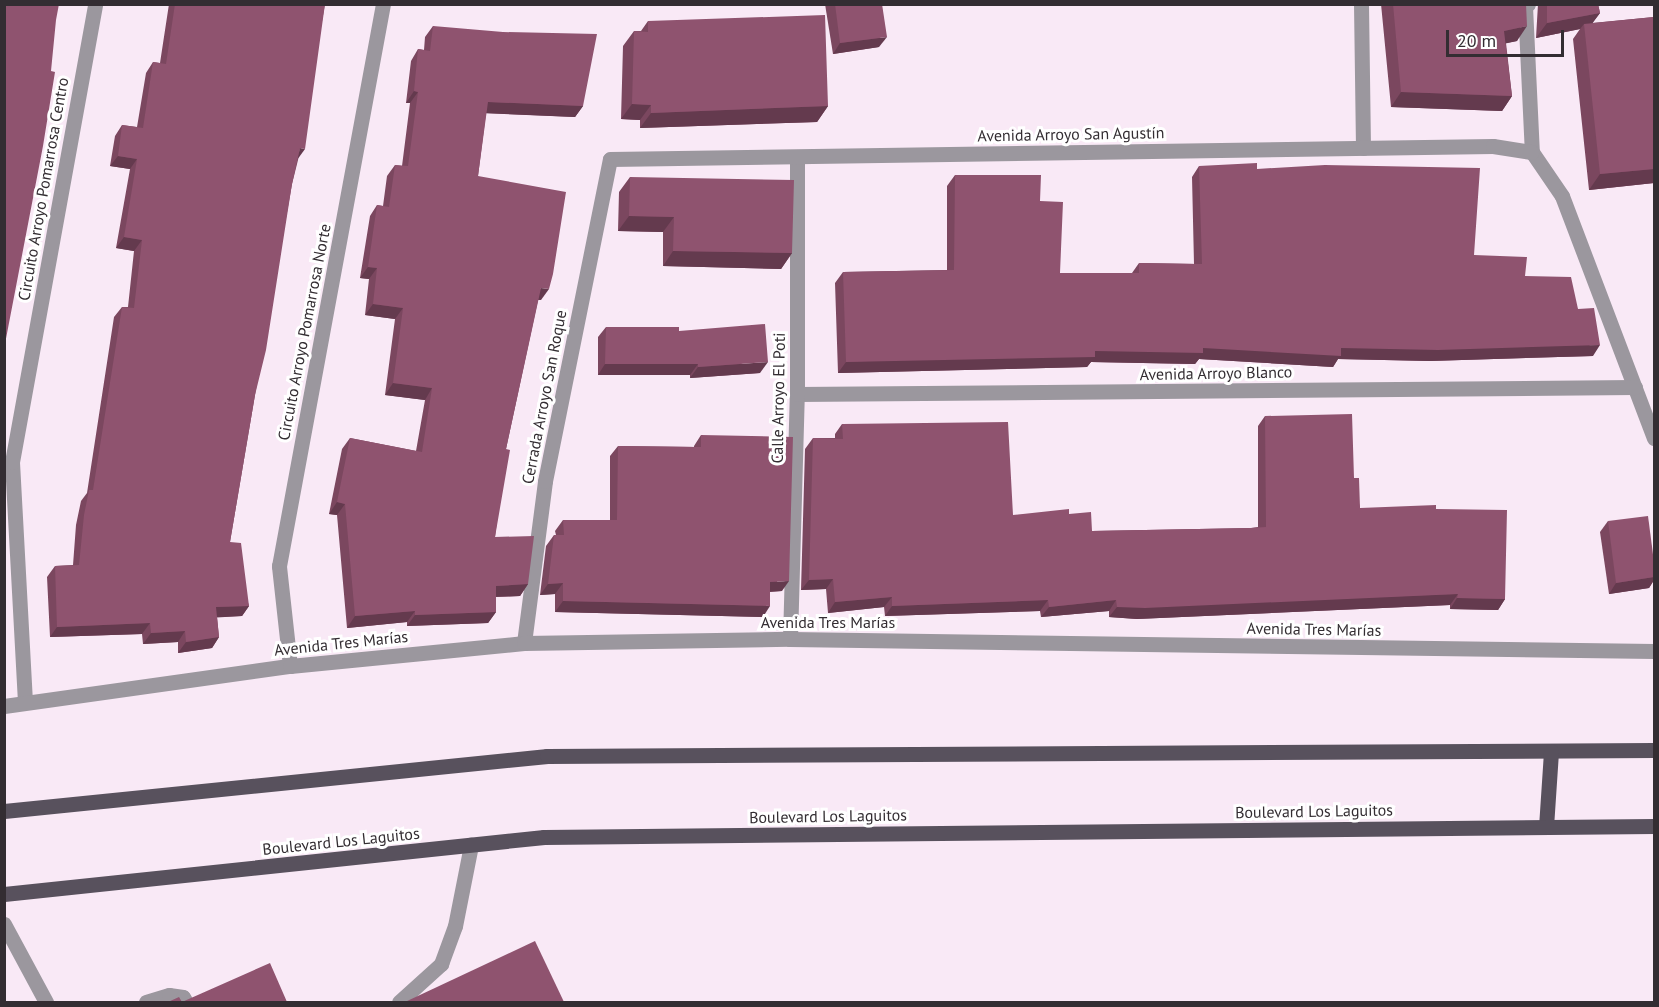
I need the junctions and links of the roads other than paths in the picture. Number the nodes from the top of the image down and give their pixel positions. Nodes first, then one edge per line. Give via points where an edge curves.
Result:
1 (95, 4) edge
2 (383, 4) edge
3 (1361, 4) edge
4 (1526, 5) edge
5 (1363, 147) junction
6 (1532, 152) junction
7 (797, 157) junction
8 (610, 159) joint
9 (1635, 387) junction
10 (797, 394) junction
11 (1654, 438) edge
12 (8, 461) edge
13 (790, 639) junction
14 (524, 643) junction
15 (1654, 651) edge
16 (290, 666) junction
17 (25, 702) junction
18 (4, 706) edge
19 (1654, 750) edge
20 (1551, 751) junction
21 (4, 811) edge
22 (1654, 826) edge
23 (1546, 827) junction
24 (471, 845) junction
25 (4, 894) edge
26 (4, 924) edge
27 (46, 1002) edge
28 (146, 1002) edge
29 (186, 1002) edge
30 (399, 1002) edge

1 - 12 street, Circuito Arroyo Pomarrosa Centro
2 - 16 street, Circuito Arroyo Pomarrosa Norte via 279,566
3 - 5 street
4 - 6 street
5 - 6 street, Avenida Arroyo San Agustín via 1493,146
5 - 7 street, Avenida Arroyo San Agustín
6 - 9 street via 1562,196
7 - 8 street, Avenida Arroyo San Agustín
7 - 10 street, Calle Arroyo El Poti
8 - 14 street, Cerrada Arroyo San Roque via 545,481
9 - 10 street, Avenida Arroyo Blanco
9 - 11 street
10 - 13 street, Calle Arroyo El Poti
12 - 17 street, Circuito Arroyo Pomarrosa Centro
13 - 14 street, Avenida Tres Marías
13 - 15 street, Avenida Tres Marías
14 - 16 street, Avenida Tres Marías
16 - 17 street, Avenida Tres Marías
17 - 18 street, Avenida Tres Marías
19 - 20 main road
20 - 21 main road via 547,756
20 - 23 main road
22 - 23 main road, Boulevard Los Laguitos
23 - 24 main road, Boulevard Los Laguitos via 544,837
24 - 25 main road, Boulevard Los Laguitos
24 - 30 street via 455,926 441,964
26 - 27 street
28 - 29 street via 169,995 183,997

